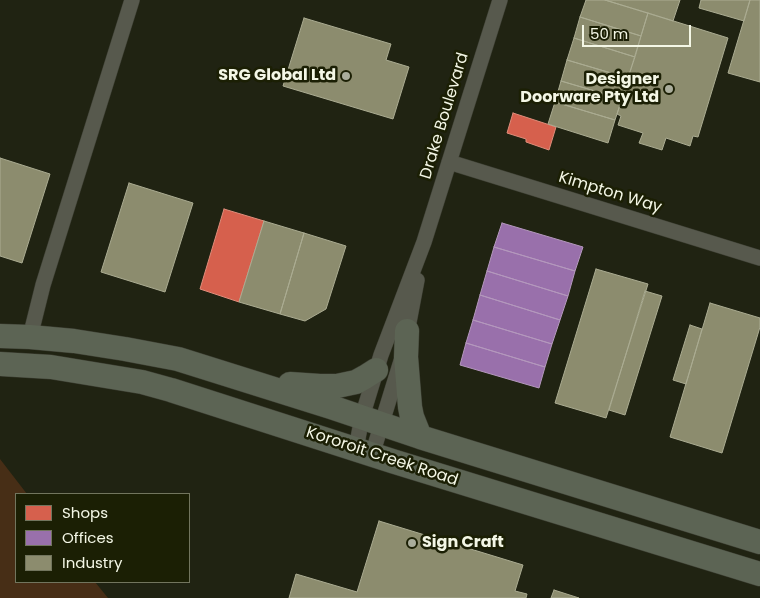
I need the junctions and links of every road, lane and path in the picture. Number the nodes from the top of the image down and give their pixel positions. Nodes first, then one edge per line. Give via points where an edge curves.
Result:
1 (132, 0) edge
2 (500, 0) edge
3 (449, 162) junction
4 (424, 242) junction
5 (760, 258) edge
6 (407, 331) junction
7 (0, 336) edge
8 (30, 337) junction
9 (0, 364) edge
10 (376, 370) junction
11 (232, 375) junction
12 (371, 421) junction
13 (420, 438) junction
14 (364, 452) junction
15 (760, 542) edge
16 (760, 574) edge

1 - 8 street via 43,285
2 - 3 street, Drake Boulevard
3 - 4 street, Drake Boulevard
3 - 5 street, Kimpton Way
4 - 6 street, Drake Boulevard
4 - 10 street, Drake Boulevard
6 - 12 street, Drake Boulevard via 401,361
6 - 13 main road via 410,407
7 - 8 main road, Kororoit Creek Road
8 - 11 main road, Kororoit Creek Road via 74,341 178,359
9 - 14 main road, Kororoit Creek Road via 51,367 142,382
10 - 11 main road via 349,384 320,386
10 - 12 street, Drake Boulevard
11 - 12 main road, Kororoit Creek Road
12 - 13 main road, Kororoit Creek Road
12 - 14 street, Drake Boulevard
12 - 14 street, Drake Boulevard
13 - 15 main road, Kororoit Creek Road
14 - 16 main road, Kororoit Creek Road

